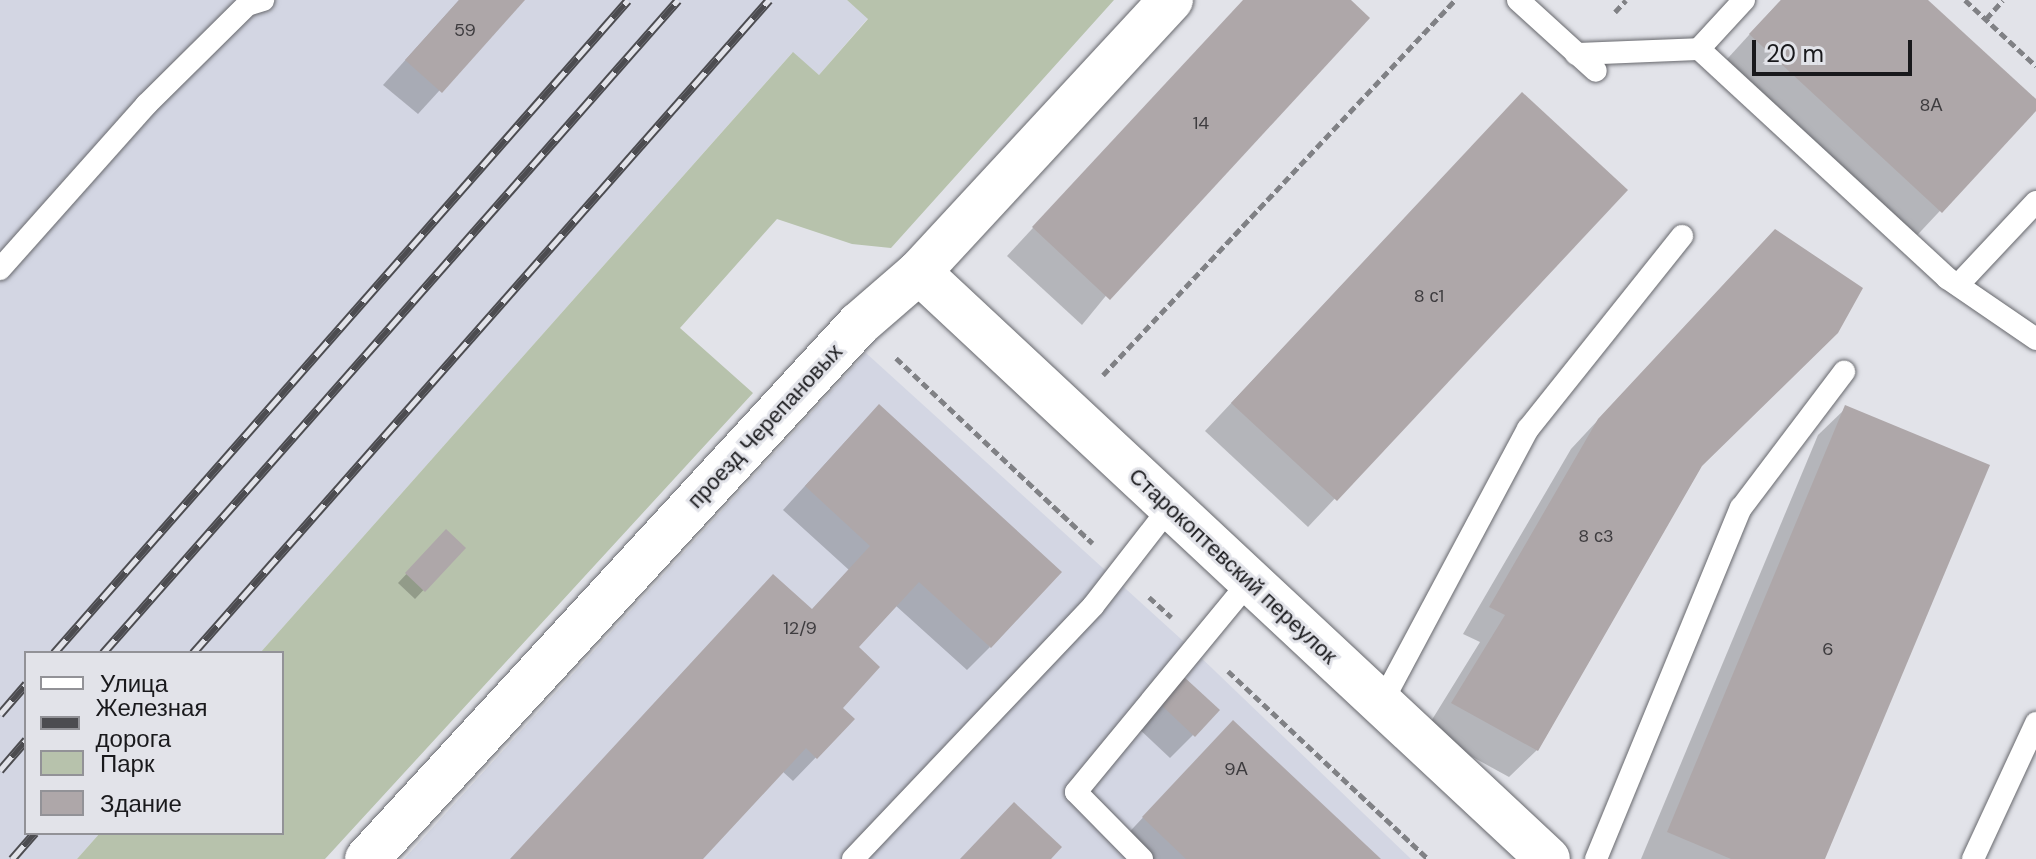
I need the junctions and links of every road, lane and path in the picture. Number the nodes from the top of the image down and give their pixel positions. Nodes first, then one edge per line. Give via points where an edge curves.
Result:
1 (263, 0) edge
2 (1171, 0) edge
3 (1455, 0) edge
4 (1518, 0) edge
5 (1744, 0) edge
6 (1965, 0) edge
7 (2003, 0) edge
8 (1986, 19) junction
9 (1699, 49) junction
10 (1576, 54) junction
11 (2036, 66) edge
12 (1596, 71) dead end
13 (2036, 202) edge
14 (1682, 236) dead end
15 (0, 269) edge
16 (919, 272) junction
17 (1958, 285) junction
18 (2036, 339) edge
19 (1844, 372) dead end
20 (1069, 412) junction
21 (1170, 507) junction
22 (1250, 581) junction
23 (1381, 704) junction
24 (2036, 723) edge
25 (367, 859) edge
26 (853, 859) edge
27 (1142, 859) edge
28 (1548, 859) edge
29 (1596, 859) edge
30 (1973, 859) edge

1 - 15 lane via 247,5 146,105
2 - 16 street, проезд Черепановых
3 - 20 path
4 - 10 lane
5 - 9 lane
6 - 8 path
7 - 8 path
8 - 11 path
9 - 10 lane
9 - 17 lane
10 - 12 lane
13 - 17 lane
14 - 23 lane via 1528,429
16 - 20 street, Старокоптевский переулок
16 - 25 street, проезд Черепановых via 859,324
17 - 18 lane
19 - 29 lane via 1741,508
20 - 21 street, Старокоптевский переулок
21 - 22 street, Старокоптевский переулок
21 - 26 lane via 1093,606
22 - 23 street, Старокоптевский переулок
22 - 27 lane via 1076,792
23 - 28 street, Старокоптевский переулок
24 - 30 lane

